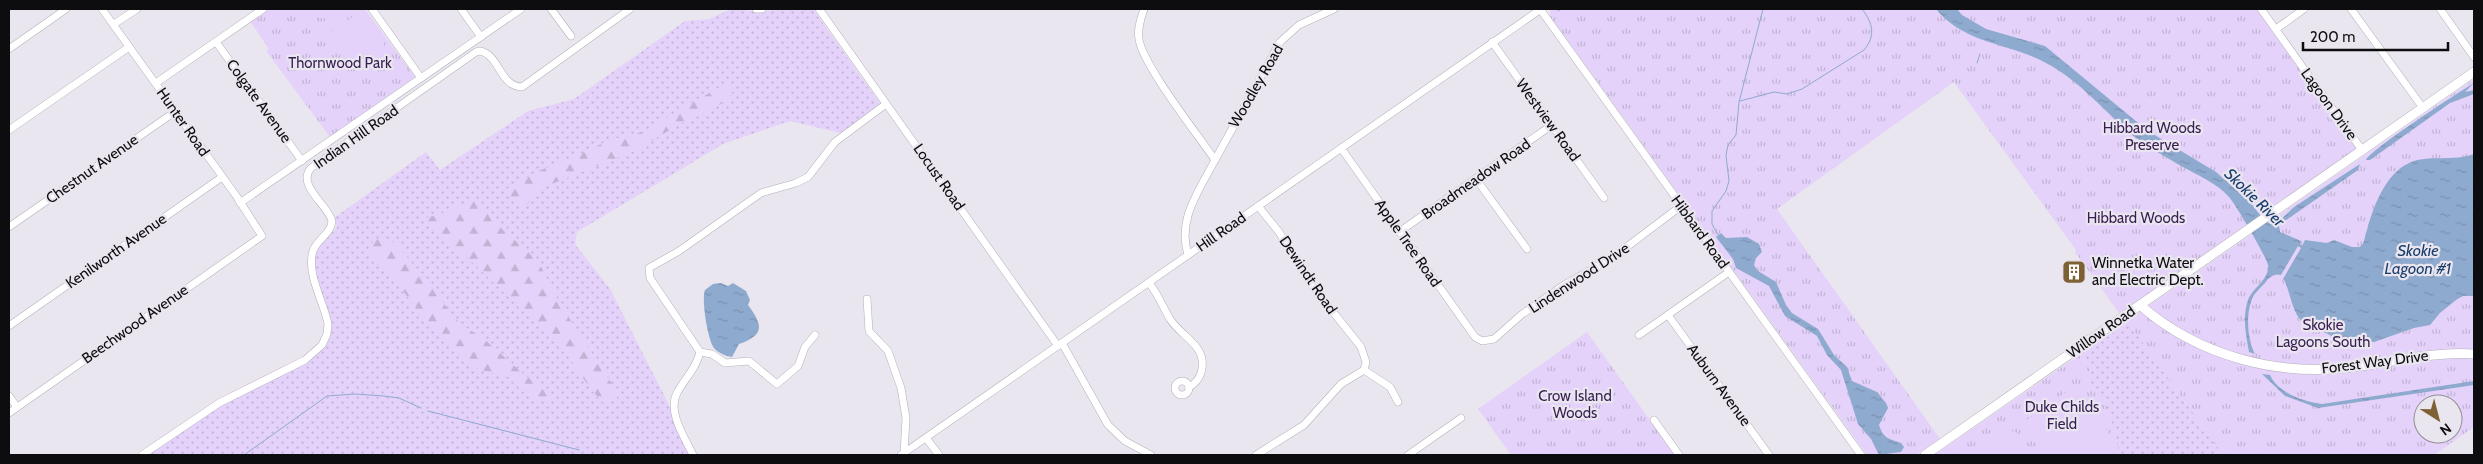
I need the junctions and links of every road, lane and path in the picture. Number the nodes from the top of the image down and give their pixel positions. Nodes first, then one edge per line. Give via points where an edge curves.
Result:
1 (66, 9) edge
2 (102, 9) edge
3 (136, 9) edge
4 (263, 9) edge
5 (372, 9) edge
6 (462, 9) edge
7 (521, 9) edge
8 (551, 9) edge
9 (630, 9) edge
10 (756, 9) edge
11 (762, 9) edge
12 (819, 9) edge
13 (1144, 9) edge
14 (1334, 9) edge
15 (1540, 9) edge
16 (2262, 9) edge
17 (2304, 9) edge
18 (2351, 9) edge
19 (2440, 9) edge
20 (114, 24) junction
21 (2276, 29) junction
22 (571, 36) dead end
23 (481, 37) junction
24 (216, 42) junction
25 (1492, 42) junction
26 (130, 46) junction
27 (9, 49) edge
28 (2474, 56) edge
29 (2474, 72) edge
30 (421, 78) junction
31 (156, 83) junction
32 (886, 104) junction
33 (2423, 108) junction
34 (176, 111) junction
35 (1552, 126) junction
36 (9, 130) edge
37 (1341, 148) junction
38 (2362, 150) junction
39 (1215, 160) junction
40 (302, 161) junction
41 (222, 176) junction
42 (1476, 179) junction
43 (1604, 198) dead end
44 (240, 203) junction
45 (1258, 206) junction
46 (1681, 206) junction
47 (9, 227) edge
48 (1400, 232) junction
49 (262, 236) joint
50 (1527, 249) dead end
51 (1188, 255) junction
52 (1729, 272) junction
53 (1149, 283) junction
54 (867, 299) dead end
55 (2140, 306) junction
56 (1668, 315) junction
57 (9, 326) edge
58 (815, 334) dead end
59 (1638, 335) dead end
60 (1475, 337) joint
61 (1060, 345) junction
62 (700, 352) junction
63 (2474, 354) edge
64 (1364, 370) junction
65 (1189, 387) dead end
66 (9, 396) edge
67 (1398, 402) dead end
68 (17, 407) junction
69 (9, 413) edge
70 (1461, 418) dead end
71 (1654, 420) dead end
72 (926, 438) junction
73 (902, 454) edge
74 (142, 455) edge
75 (693, 455) edge
76 (939, 455) edge
77 (1151, 455) edge
78 (1256, 455) edge
79 (1408, 455) edge
80 (1679, 455) edge
81 (1770, 455) edge
82 (1861, 455) edge
83 (1925, 455) edge

1 - 27 street
2 - 20 street, Hunter Road
3 - 20 street
4 - 24 street
5 - 30 street
6 - 23 street
7 - 23 street
8 - 22 street
9 - 74 street, Indian Hill Road via 522,87 507,82 488,54 476,52 311,168 307,182 332,222 313,250 312,260 328,324 322,345 305,360 218,403
10 - 11 street
12 - 32 street, Locust Road
13 - 39 street via 1139,29 1140,46
14 - 39 street, Woodley Road via 1299,25 1280,42
15 - 25 street, Hill Road
15 - 46 street, Hibbard Road
16 - 21 street, Lagoon Drive
17 - 21 street
18 - 33 street
19 - 28 street
20 - 26 street, Hunter Road
21 - 38 street, Lagoon Drive
23 - 30 street
24 - 31 street
24 - 40 street, Colgate Avenue
25 - 35 street, Westview Road
25 - 37 street, Hill Road
26 - 31 street, Hunter Road
26 - 36 street
29 - 33 main road, Willow Road
30 - 40 street
31 - 34 street, Hunter Road
32 - 61 street, Locust Road
32 - 62 street via 836,142 802,181 760,194 649,268 650,278
33 - 38 main road, Willow Road
34 - 41 street, Hunter Road
34 - 47 street, Chestnut Avenue
35 - 42 street, Broadmeadow Road
35 - 43 street, Westview Road
37 - 45 street, Hill Road
37 - 48 street, Apple Tree Road
38 - 55 main road, Willow Road
39 - 51 street, Woodley Road via 1185,221
40 - 44 street
41 - 44 street, Hunter Road
41 - 57 street, Kenilworth Avenue
42 - 48 street, Broadmeadow Road
42 - 50 street
44 - 49 street, Hunter Road
45 - 51 street, Hill Road
45 - 64 street, Dewindt Road via 1282,237 1310,283 1361,347 1366,362
46 - 52 street, Hibbard Road
46 - 60 street, Lindenwood Drive via 1612,258 1521,315 1494,339 1482,341
48 - 60 street, Apple Tree Road
49 - 68 street, Beechwood Avenue
51 - 53 street, Hill Road
52 - 56 street
52 - 82 street, Hibbard Road
53 - 61 street, Hill Road
53 - 65 street via 1171,321 1200,351 1200,375
54 - 73 street via 869,331 888,351 902,388 906,418
55 - 63 main road, Forest Way Drive via 2168,328 2198,343 2239,359 2272,366 2304,370 2337,369 2431,355
55 - 83 main road, Willow Road
56 - 59 street
56 - 81 street, Auburn Avenue
58 - 62 street via 805,347 798,366 777,384 749,362 726,363 712,354
61 - 72 street, Hill Road
61 - 77 street, Locust Road via 1108,424 1125,441
62 - 75 street via 695,367 677,393 674,406
64 - 67 street via 1390,388
64 - 78 street via 1341,384 1304,425
66 - 68 street
68 - 69 street, Beechwood Avenue
70 - 79 street
71 - 80 street
72 - 73 street, Hill Road
72 - 76 street

